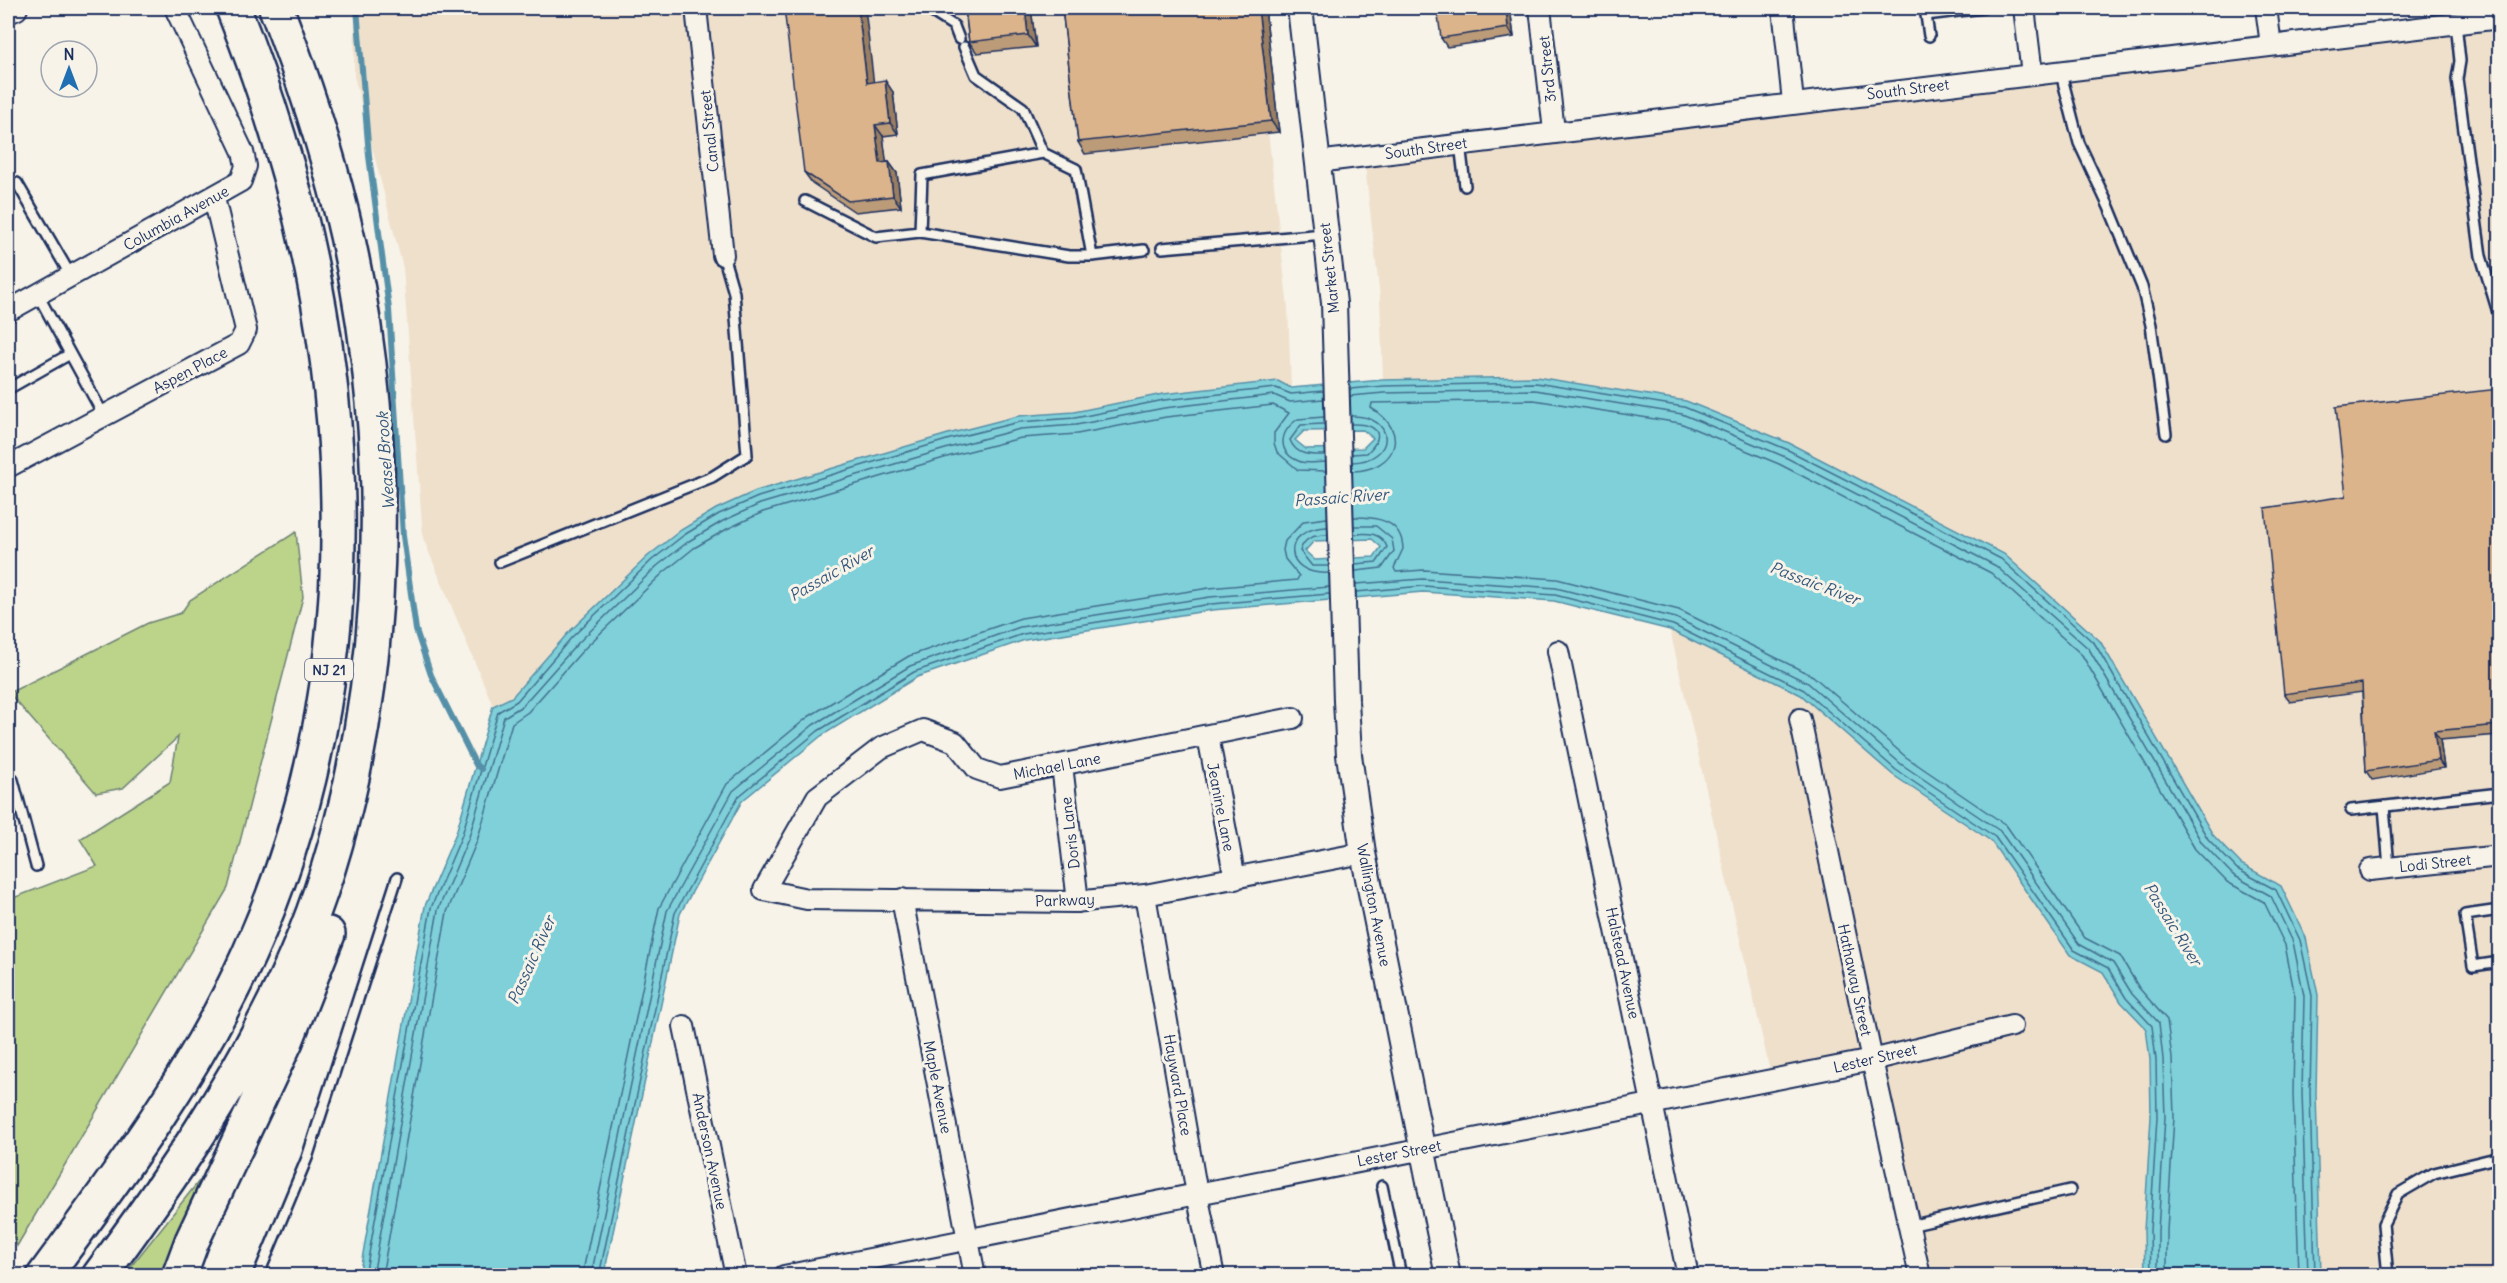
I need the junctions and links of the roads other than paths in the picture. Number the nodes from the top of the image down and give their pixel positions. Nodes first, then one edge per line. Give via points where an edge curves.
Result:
1 (15, 8) edge
2 (175, 8) edge
3 (233, 8) edge
4 (276, 8) edge
5 (696, 8) edge
6 (926, 8) edge
7 (1300, 8) edge
8 (1540, 8) edge
9 (1783, 8) edge
10 (1983, 8) edge
11 (2024, 8) edge
12 (2266, 8) edge
13 (8, 11) edge
14 (2499, 18) edge
15 (2456, 23) junction
16 (1929, 36) dead end
17 (2271, 45) junction
18 (2060, 70) junction
19 (2032, 74) junction
20 (1793, 102) junction
21 (1554, 131) junction
22 (1460, 143) junction
23 (1043, 153) junction
24 (1317, 162) junction
25 (17, 183) dead end
26 (1465, 186) dead end
27 (214, 198) junction
28 (805, 201) dead end
29 (920, 232) junction
30 (1326, 234) junction
31 (1162, 248) dead end
32 (1144, 250) dead end
33 (723, 255) joint
34 (1092, 256) junction
35 (71, 276) junction
36 (38, 295) junction
37 (8, 311) edge
38 (2499, 319) edge
39 (70, 354) junction
40 (8, 389) edge
41 (104, 416) junction
42 (2166, 434) dead end
43 (8, 467) edge
44 (1341, 530) joint
45 (500, 562) dead end
46 (376, 599) junction
47 (1558, 651) dead end
48 (1293, 718) dead end
49 (1800, 719) dead end
50 (1208, 735) junction
51 (1062, 765) junction
52 (8, 775) edge
53 (2499, 793) edge
54 (2384, 806) junction
55 (2351, 810) dead end
56 (1363, 853) junction
57 (2499, 856) edge
58 (36, 866) dead end
59 (2380, 869) joint
60 (397, 878) dead end
61 (1234, 879) junction
62 (764, 890) joint
63 (1145, 895) junction
64 (902, 899) junction
65 (1078, 902) junction
66 (2499, 910) edge
67 (2499, 962) edge
68 (684, 1026) dead end
69 (2013, 1026) dead end
70 (1872, 1060) junction
71 (1652, 1103) junction
72 (1422, 1149) junction
73 (2499, 1157) edge
74 (1382, 1186) dead end
75 (2070, 1190) dead end
76 (1197, 1194) junction
77 (1909, 1226) junction
78 (967, 1239) junction
79 (1441, 1274) edge
80 (44, 1275) edge
81 (99, 1275) edge
82 (179, 1275) edge
83 (258, 1275) edge
84 (736, 1275) edge
85 (784, 1275) edge
86 (975, 1275) edge
87 (1214, 1275) edge
88 (1401, 1275) edge
89 (1689, 1275) edge
90 (1920, 1275) edge
91 (2388, 1275) edge

1 - 13 street
2 - 27 street, Columbia Avenue via 243,152 246,166 241,181
3 - 80 highway, NJ 21 via 273,113 290,173 324,331 336,437 338,543 325,702 298,819 248,957 158,1115
4 - 46 highway, NJ 21 via 328,161 354,272 375,436
5 - 33 street, Canal Street
6 - 23 lane via 954,26 976,75 1023,108
7 - 24 street, Market Street
8 - 21 street, 3rd Street
9 - 20 street
10 - 16 lane via 1926,15
11 - 19 street
12 - 17 street
14 - 15 street, South Street
15 - 17 street, South Street
15 - 38 lane via 2460,61 2457,80 2481,256
17 - 18 street, South Street
18 - 19 street, South Street
18 - 42 lane via 2079,142 2142,287
19 - 20 street, South Street
20 - 21 street, South Street
21 - 22 street, South Street
22 - 24 street, South Street
22 - 26 lane
23 - 29 lane via 922,175
23 - 34 lane via 1076,169
24 - 30 street, Market Street
25 - 35 lane
27 - 35 street, Columbia Avenue
27 - 41 street, Aspen Place via 246,330 239,344
28 - 29 lane via 876,237
29 - 34 lane via 1069,256
30 - 31 lane
30 - 44 street, Market Street via 1334,303
32 - 34 lane
33 - 45 lane via 734,293 747,454 712,477
35 - 36 street, Columbia Avenue
36 - 37 street, Columbia Avenue
36 - 39 lane
39 - 40 lane
39 - 41 lane
41 - 43 street, Aspen Place
44 - 56 street, Wallington Avenue via 1350,755
46 - 81 highway, NJ 21 via 365,708 354,766 342,819 308,925 287,975 234,1076 155,1198
46 - 82 highway via 377,680 370,771 347,880 286,1041
47 - 71 street, Halstead Avenue
48 - 50 street, Michael Lane
49 - 70 street, Hathaway Street
50 - 51 street, Michael Lane
50 - 61 street, Jeanine Lane
51 - 62 street, Michael Lane via 1000,777 977,769 955,742 923,730 881,748 817,796
51 - 65 street, Doris Lane
52 - 58 lane via 13,780
53 - 54 lane
54 - 55 lane
54 - 59 lane
56 - 61 street, Parkway
56 - 72 street, Wallington Avenue
57 - 59 street, Lodi Street
60 - 83 lane via 307,1158
61 - 63 street, Parkway
62 - 64 street, Parkway via 807,899
63 - 65 street, Parkway
63 - 76 street, Hayward Place
64 - 65 street, Parkway
64 - 78 street, Maple Avenue
66 - 67 lane via 2465,915 2473,966
68 - 84 street, Anderson Avenue
69 - 70 street, Lester Street
70 - 71 street, Lester Street
70 - 77 street, Hathaway Street
71 - 72 street, Lester Street
71 - 89 street, Halstead Avenue
72 - 76 street, Lester Street
72 - 79 street, Wallington Avenue
73 - 91 lane via 2433,1173 2398,1194 2383,1224
74 - 88 lane
75 - 77 lane
76 - 78 street, Lester Street
76 - 87 street, Hayward Place
77 - 90 street, Hathaway Street
78 - 85 street, Lester Street
78 - 86 street, Maple Avenue

